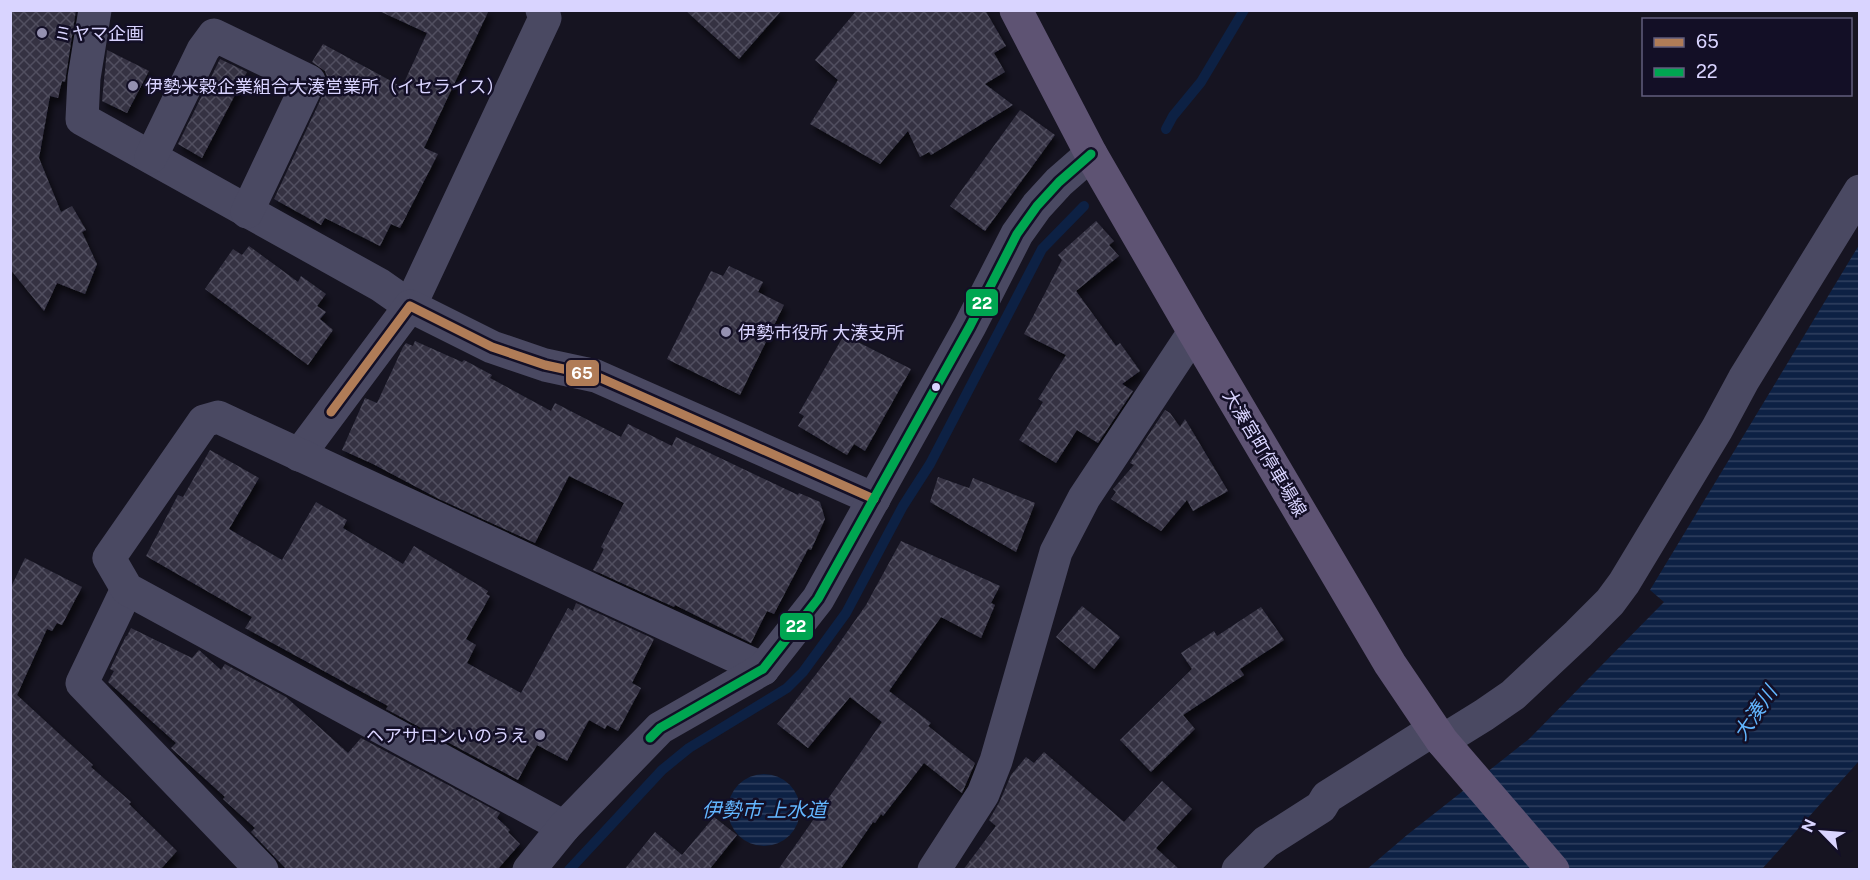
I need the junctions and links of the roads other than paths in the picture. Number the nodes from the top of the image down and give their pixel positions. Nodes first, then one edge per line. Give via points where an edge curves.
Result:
1 (95, 10) edge
2 (542, 10) edge
3 (1016, 10) edge
4 (1091, 154) junction
5 (150, 157) junction
6 (1860, 191) edge
7 (247, 212) junction
8 (410, 306) junction
9 (1194, 332) junction
10 (299, 455) junction
11 (874, 499) junction
12 (127, 589) junction
13 (763, 669) junction
14 (1440, 739) junction
15 (564, 827) junction
16 (262, 870) edge
17 (529, 870) edge
18 (934, 870) edge
19 (1238, 870) edge
20 (1553, 870) edge

1 - 5 street via 82,119
2 - 8 street via 545,18
3 - 4 main road, 大湊宮町停車場線
4 - 9 main road, 大湊宮町停車場線
4 - 11 street via 1059,182 1017,234
5 - 7 street
5 - 7 street via 213,35 309,81
6 - 14 street via 1610,602 1513,695 1484,716
7 - 8 street via 380,285
8 - 10 street
8 - 11 street via 492,347 544,365 596,376
9 - 14 main road, 大湊宮町停車場線 via 1390,664
9 - 18 street via 1084,498 1056,552 996,761 983,794
10 - 12 street via 218,417 204,421 109,558
10 - 13 street
11 - 13 street via 818,599
12 - 15 street
12 - 16 street via 82,683
13 - 15 street via 660,728
14 - 19 street via 1327,797 1321,807 1266,842
14 - 20 main road, 大湊宮町停車場線
15 - 17 street

